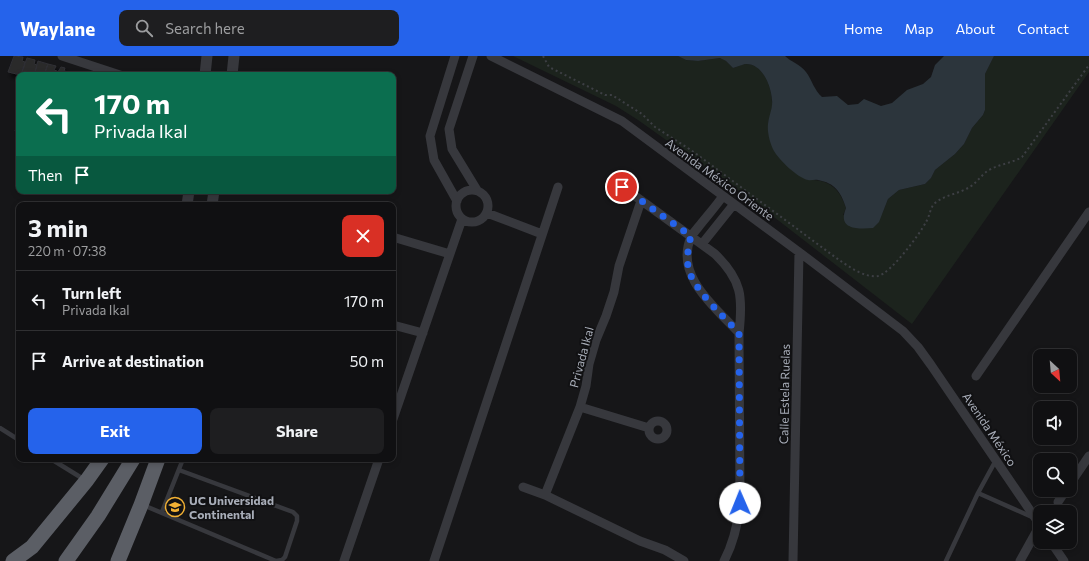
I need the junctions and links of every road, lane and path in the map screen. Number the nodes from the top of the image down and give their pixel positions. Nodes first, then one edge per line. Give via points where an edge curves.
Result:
1 (62, 56) edge
2 (207, 56) edge
3 (234, 56) edge
4 (455, 56) edge
5 (473, 56) edge
6 (491, 56) edge
7 (543, 56) edge
8 (1089, 65) edge
9 (111, 72) edge
10 (205, 72) edge
11 (232, 72) edge
12 (613, 180) dead end
13 (558, 187) dead end
14 (477, 190) junction
15 (723, 196) junction
16 (457, 201) junction
17 (641, 201) junction
18 (734, 204) junction
19 (1089, 212) edge
20 (487, 213) junction
21 (462, 219) junction
22 (542, 234) junction
23 (691, 236) junction
24 (396, 238) dead end
25 (702, 244) junction
26 (799, 252) junction
27 (450, 254) junction
28 (396, 326) edge
29 (423, 333) junction
30 (739, 333) junction
31 (918, 347) joint
32 (976, 376) dead end
33 (580, 407) junction
34 (396, 408) edge
35 (0, 428) edge
36 (649, 428) dead end
37 (16, 438) edge
38 (1089, 456) edge
39 (996, 460) junction
40 (56, 462) edge
41 (100, 462) edge
42 (131, 462) edge
43 (157, 462) edge
44 (182, 462) edge
45 (378, 462) edge
46 (179, 470) junction
47 (1077, 474) edge
48 (87, 480) junction
49 (523, 487) dead end
50 (978, 493) junction
51 (545, 496) junction
52 (1061, 497) edge
53 (1058, 502) dead end
54 (141, 505) junction
55 (162, 512) junction
56 (1033, 516) edge
57 (1033, 520) edge
58 (1033, 534) edge
59 (1056, 549) edge
60 (13, 561) edge
61 (66, 561) edge
62 (118, 561) edge
63 (344, 561) edge
64 (434, 561) edge
65 (684, 561) edge
66 (724, 561) edge
67 (793, 561) edge
68 (946, 561) edge
69 (1020, 561) edge
70 (1064, 561) edge

1 - 9 street
2 - 10 street
3 - 11 street
4 - 16 street via 430,136 434,160
5 - 14 street via 449,129 452,149
6 - 15 street, Avenida México Oriente via 622,121
7 - 8 path via 549,67 605,95 612,95 642,114 655,127 691,150 839,260 862,274 878,276 897,262 926,223 933,204 944,196 967,189 987,171 1022,157
12 - 17 street
13 - 22 street
14 - 16 street via 468,190 461,194
14 - 20 street via 485,195 489,204
15 - 18 street, Avenida México Oriente
15 - 23 street
16 - 21 street via 457,211
17 - 23 street
17 - 33 street, Privada Ikal via 619,266 614,292 596,340
18 - 25 street
18 - 26 street, Avenida México Oriente
19 - 32 street
20 - 21 street via 481,220 471,222
20 - 22 street
21 - 27 street
22 - 64 street
23 - 25 street
23 - 30 street via 688,268 693,281
24 - 27 street
25 - 30 street via 727,266 739,290 742,307
26 - 31 street, Avenida México Oriente via 903,331
26 - 67 street, Calle Estela Ruelas
27 - 29 street
28 - 29 street
29 - 34 street
30 - 66 street via 740,503 732,545
31 - 39 street, Avenida México
33 - 36 street
33 - 51 street, Privada Ikal
35 - 37 lane
38 - 47 street
39 - 50 lane
39 - 56 street, Avenida México
40 - 48 lane
41 - 48 highway
42 - 61 highway
43 - 54 highway
44 - 46 lane
45 - 63 street
46 - 55 lane
46 - 55 lane via 293,512 297,516 297,521 285,557 276,561
48 - 60 highway via 32,547
49 - 51 street
50 - 57 lane
50 - 68 lane
51 - 65 street
52 - 53 street
54 - 55 lane
54 - 62 highway
58 - 69 street
59 - 70 street

